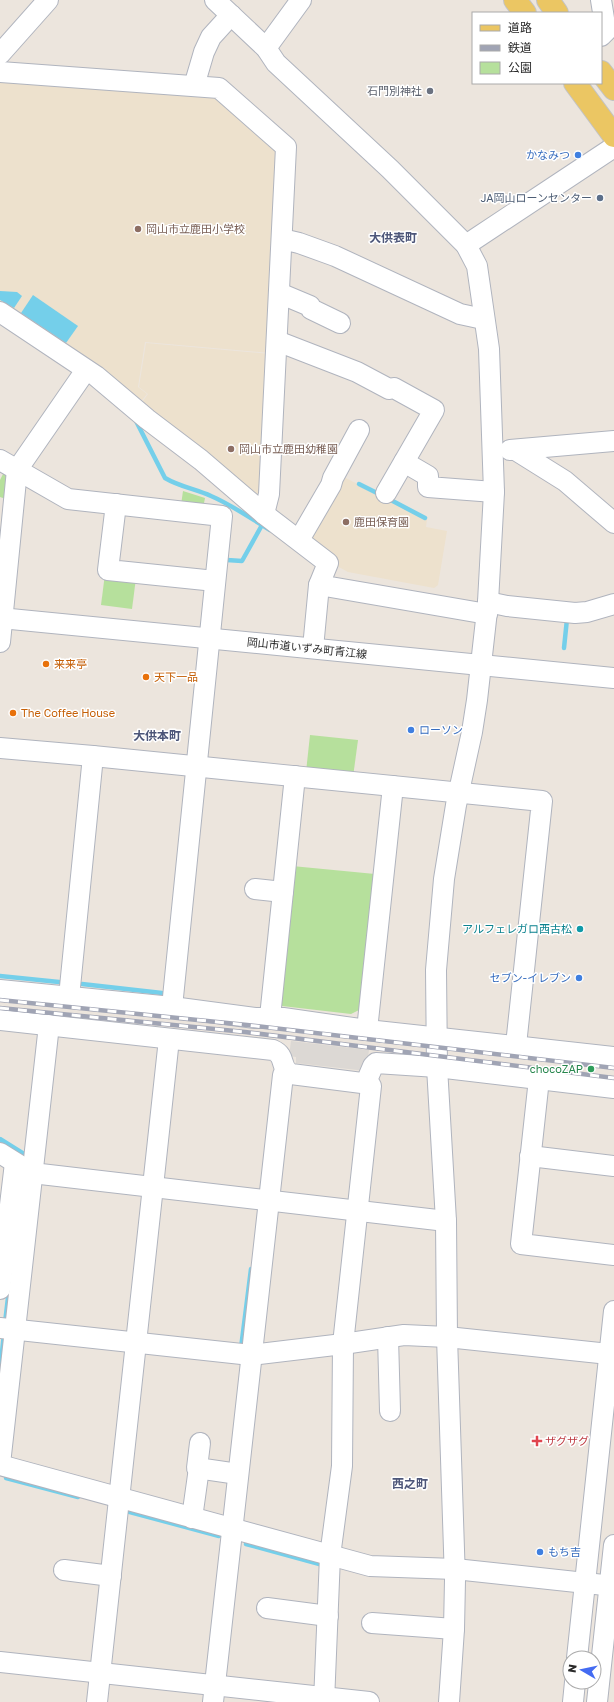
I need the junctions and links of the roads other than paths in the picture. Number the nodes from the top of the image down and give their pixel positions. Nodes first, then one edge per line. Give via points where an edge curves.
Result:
1 (48, 0) edge
2 (215, 0) edge
3 (301, 0) edge
4 (515, 0) edge
5 (548, 0) edge
6 (601, 0) edge
7 (524, 12) edge
8 (556, 12) edge
9 (231, 15) junction
10 (602, 35) edge
11 (266, 48) junction
12 (0, 54) edge
13 (0, 72) edge
14 (602, 73) edge
15 (577, 84) edge
16 (194, 86) junction
17 (614, 89) edge
18 (614, 136) edge
19 (614, 147) edge
20 (282, 239) junction
21 (466, 244) junction
22 (279, 293) junction
23 (0, 312) edge
24 (483, 319) junction
25 (340, 323) dead end
26 (277, 341) junction
27 (83, 375) junction
28 (359, 430) dead end
29 (614, 441) edge
30 (494, 449) junction
31 (517, 451) junction
32 (0, 460) edge
33 (404, 462) junction
34 (17, 470) junction
35 (494, 492) junction
36 (386, 493) dead end
37 (116, 504) junction
38 (264, 514) junction
39 (614, 523) edge
40 (299, 540) junction
41 (323, 576) junction
42 (215, 581) junction
43 (614, 604) edge
44 (487, 607) junction
45 (1, 618) edge
46 (210, 639) junction
47 (0, 642) edge
48 (313, 648) junction
49 (481, 665) junction
50 (614, 678) edge
51 (0, 748) edge
52 (93, 756) junction
53 (197, 766) junction
54 (295, 776) junction
55 (393, 786) junction
56 (459, 793) junction
57 (255, 888) dead end
58 (283, 892) junction
59 (0, 990) edge
60 (69, 996) junction
61 (172, 1007) junction
62 (270, 1017) junction
63 (0, 1020) edge
64 (48, 1026) junction
65 (367, 1030) junction
66 (437, 1036) junction
67 (169, 1039) junction
68 (516, 1045) junction
69 (614, 1057) edge
70 (437, 1066) junction
71 (286, 1071) junction
72 (540, 1079) junction
73 (367, 1080) junction
74 (614, 1088) edge
75 (530, 1156) junction
76 (19, 1165) edge
77 (614, 1166) edge
78 (154, 1187) junction
79 (268, 1199) junction
80 (358, 1210) junction
81 (446, 1221) junction
82 (614, 1255) edge
83 (0, 1289) edge
84 (614, 1311) edge
85 (8, 1329) edge
86 (388, 1337) junction
87 (447, 1337) junction
88 (136, 1344) junction
89 (343, 1344) junction
90 (609, 1354) junction
91 (251, 1355) junction
92 (390, 1411) dead end
93 (200, 1443) dead end
94 (0, 1465) edge
95 (199, 1468) junction
96 (238, 1474) junction
97 (119, 1498) junction
98 (192, 1518) junction
99 (233, 1529) junction
100 (614, 1545) edge
101 (330, 1556) junction
102 (455, 1569) junction
103 (64, 1570) dead end
104 (111, 1576) junction
105 (585, 1582) junction
106 (612, 1586) edge
107 (268, 1608) dead end
108 (328, 1616) junction
109 (372, 1623) dead end
110 (454, 1628) junction
111 (578, 1650) edge
112 (0, 1662) edge
113 (100, 1672) junction
114 (574, 1690) edge
115 (214, 1694) edge
116 (324, 1700) edge
117 (97, 1702) edge
118 (369, 1702) edge
119 (449, 1702) edge
120 (573, 1702) edge
121 (597, 1702) edge

1 - 12 street
2 - 9 street
3 - 11 street
4 - 7 main road
5 - 8 main road
6 - 10 street via 606,31
9 - 11 street
9 - 16 street via 211,37
11 - 21 street via 276,63
13 - 16 street
14 - 17 main road
15 - 18 main road
16 - 20 street via 219,88 286,147
19 - 21 street
20 - 22 street
20 - 24 street via 335,256 460,314
21 - 24 street via 476,266
22 - 25 street via 310,306 310,309
22 - 26 street
23 - 27 street
24 - 30 street via 489,350
26 - 33 street via 357,372 389,389 394,388 434,410
26 - 38 street via 269,494
27 - 34 street
27 - 38 street via 201,460
28 - 40 street via 333,478 332,485
29 - 31 street via 526,448
30 - 31 street
30 - 35 street
31 - 39 street via 565,481
32 - 34 street
33 - 35 street via 428,476 428,487
33 - 36 street
34 - 37 street via 68,499
34 - 45 street
35 - 44 street
37 - 42 street via 222,516
37 - 42 street via 108,570
38 - 40 street
40 - 41 street via 328,563
41 - 44 street
41 - 48 street
42 - 46 street
43 - 44 street via 574,613 507,606
44 - 49 street
45 - 46 street, 岡山市道いずみ町青江線
45 - 47 street
46 - 48 street, 岡山市道いずみ町青江線
46 - 53 street
48 - 49 street, 岡山市道いずみ町青江線
49 - 50 street, 岡山市道いずみ町青江線
49 - 56 street via 472,732
51 - 52 street
52 - 53 street
52 - 60 street
53 - 54 street
53 - 61 street
54 - 55 street
54 - 58 street
55 - 56 street
55 - 65 street
56 - 66 street via 441,909 436,970
56 - 68 street via 542,801
57 - 58 street
58 - 62 street
59 - 60 street
60 - 61 street
61 - 62 street via 255,1018
62 - 65 street
63 - 64 street
64 - 67 street
64 - 76 street
65 - 66 street
66 - 68 street
66 - 70 street
67 - 71 street via 273,1050 282,1056
67 - 78 street
68 - 69 street
70 - 72 street
70 - 73 street via 376,1063
70 - 81 street
71 - 73 street via 294,1075 362,1083
71 - 79 street via 283,1076
72 - 74 street
72 - 75 street
73 - 80 street via 371,1086
75 - 77 street
75 - 82 street via 521,1244
76 - 78 street
76 - 83 street
76 - 85 street
78 - 79 street
78 - 88 street
79 - 80 street
79 - 91 street
80 - 81 street
80 - 89 street
81 - 87 street
84 - 90 street
85 - 88 street
85 - 94 street
86 - 87 street
86 - 89 street
86 - 92 street
87 - 90 street
87 - 102 street
88 - 91 street
88 - 97 street
89 - 91 street
89 - 101 street via 342,1466
90 - 105 street
91 - 96 street
93 - 95 street
94 - 97 street
95 - 96 street
95 - 98 street
96 - 99 street
97 - 98 street
97 - 104 street
98 - 99 street
99 - 101 street
99 - 115 street
100 - 106 street
101 - 102 street via 370,1566
101 - 108 street
102 - 105 street
102 - 110 street
103 - 104 street
104 - 113 street
105 - 106 street
105 - 111 street
106 - 121 street
107 - 108 street
108 - 116 street
109 - 110 street
110 - 119 street
112 - 113 street
113 - 115 street
113 - 117 street
114 - 120 street
115 - 116 street
116 - 118 street

